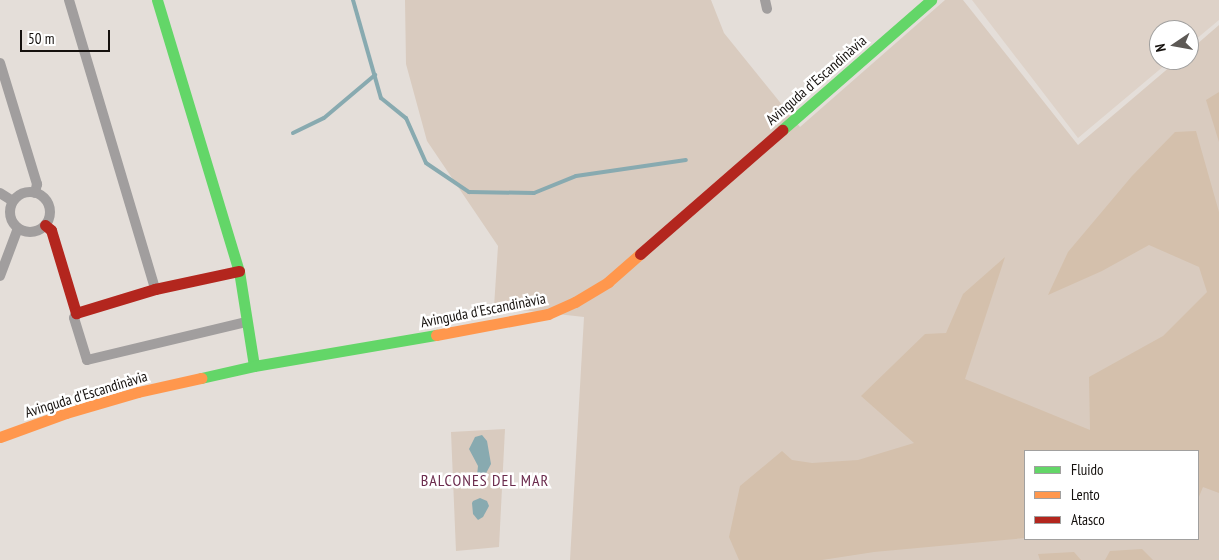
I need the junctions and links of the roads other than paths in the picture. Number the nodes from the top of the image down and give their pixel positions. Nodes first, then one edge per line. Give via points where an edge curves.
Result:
1 (69, 0) edge
2 (157, 0) edge
3 (931, 0) edge
4 (0, 63) edge
5 (0, 193) edge
6 (35, 193) junction
7 (13, 201) junction
8 (45, 225) junction
9 (18, 228) junction
10 (239, 271) junction
11 (0, 276) edge
12 (155, 288) junction
13 (76, 313) junction
14 (246, 322) junction
15 (254, 366) junction
16 (0, 437) edge

1 - 12 street
2 - 10 street
3 - 15 street, Avinguda d'Escandinàvia via 608,282 575,302 524,320
4 - 6 street via 37,184
5 - 7 street
6 - 7 street via 23,194
6 - 8 street via 48,207
7 - 9 street via 11,218
8 - 9 street via 29,232
8 - 13 street via 51,230
9 - 11 street
10 - 12 street
10 - 14 street
12 - 13 street
13 - 14 street via 74,318 87,360
14 - 15 street
15 - 16 street, Avinguda d'Escandinàvia via 138,392

